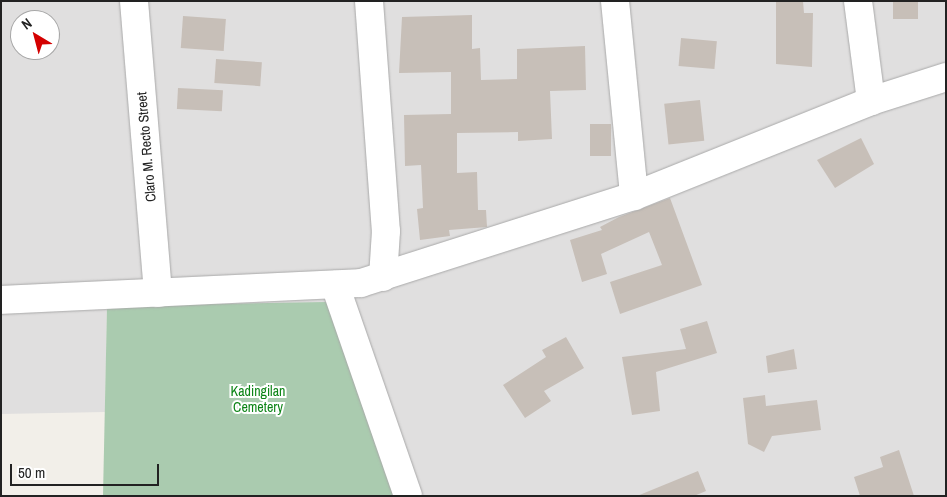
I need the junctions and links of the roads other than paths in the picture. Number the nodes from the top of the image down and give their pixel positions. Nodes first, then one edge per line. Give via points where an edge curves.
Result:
1 (134, 1) edge
2 (369, 1) edge
3 (615, 1) edge
4 (858, 1) edge
5 (946, 77) edge
6 (871, 101) junction
7 (634, 196) junction
8 (384, 277) junction
9 (335, 285) junction
10 (158, 293) junction
11 (1, 300) edge
12 (408, 496) edge

1 - 10 street, Claro M. Recto Street
2 - 8 street via 386,231
3 - 7 street
4 - 6 street
5 - 6 street
6 - 7 street
7 - 8 street
8 - 9 street
9 - 10 street
9 - 12 street
10 - 11 street

